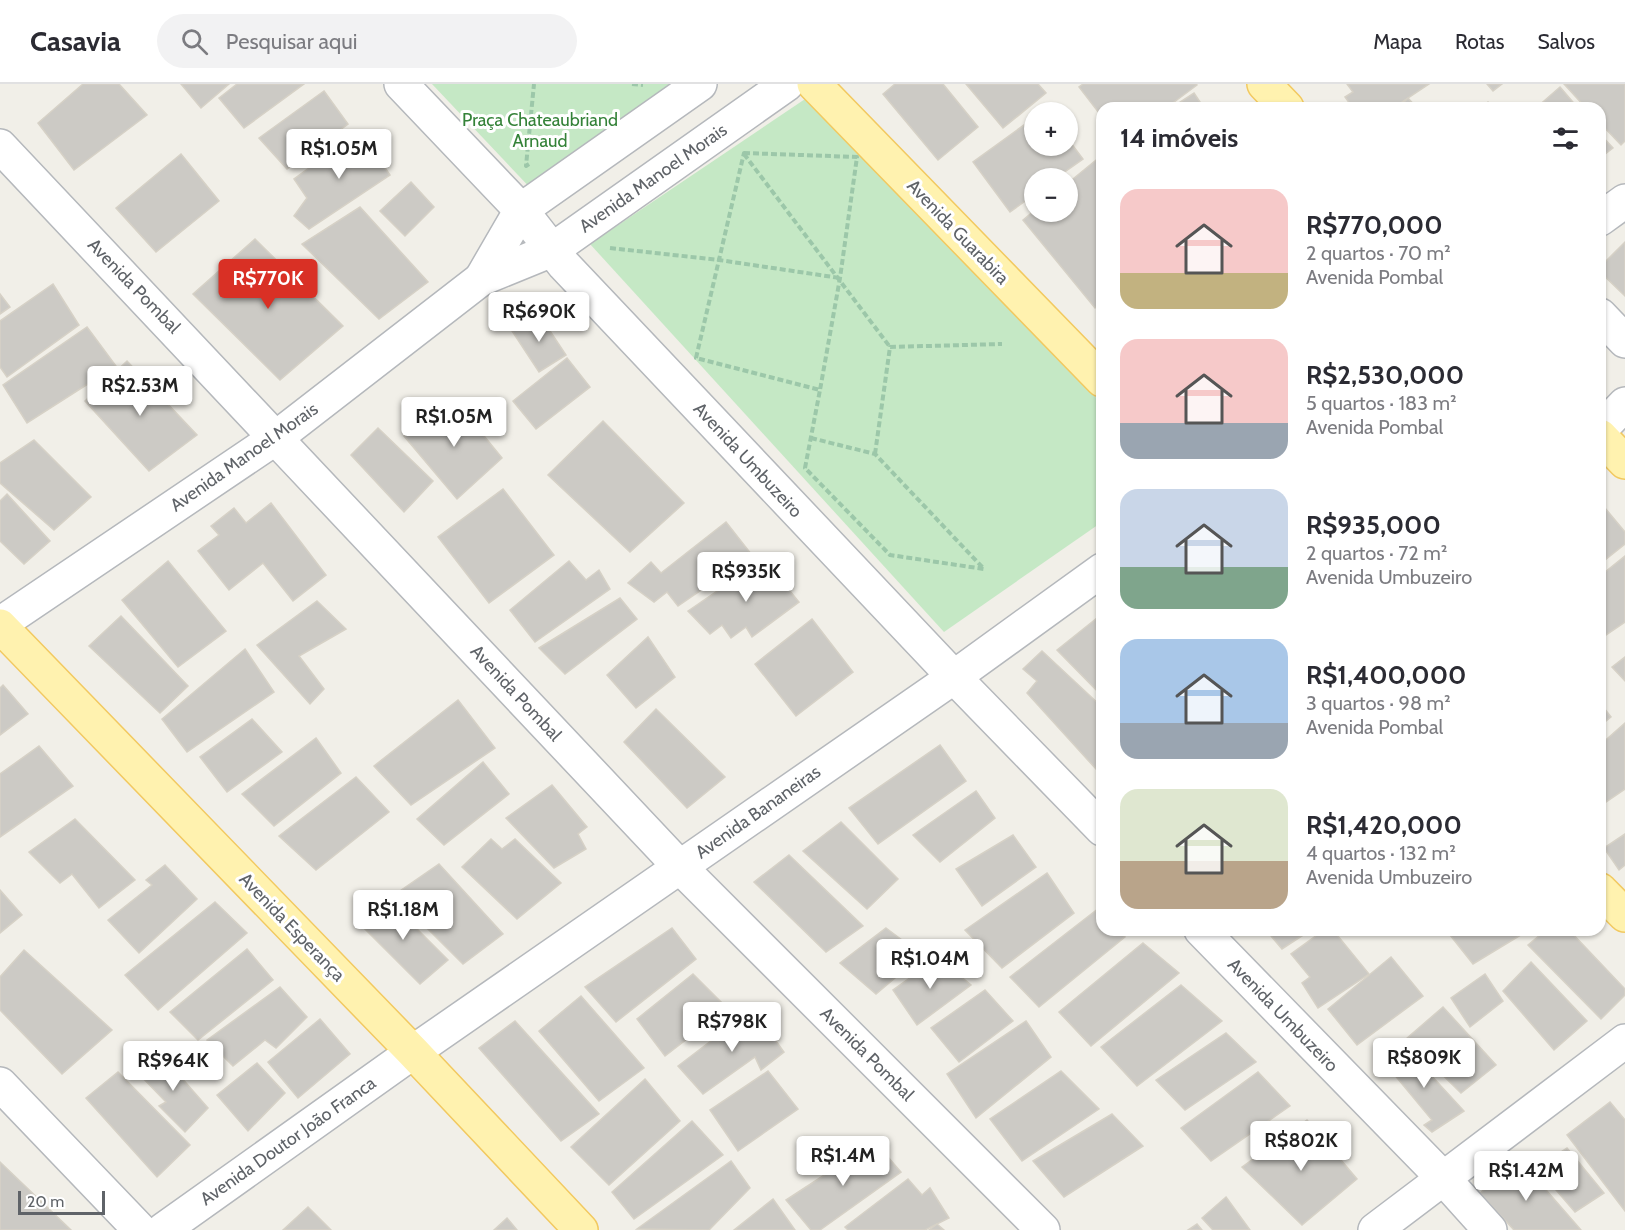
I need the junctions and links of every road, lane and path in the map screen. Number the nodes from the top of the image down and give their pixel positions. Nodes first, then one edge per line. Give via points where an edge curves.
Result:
1 (401, 84) edge
2 (534, 84) edge
3 (632, 84) edge
4 (700, 84) edge
5 (787, 84) edge
6 (814, 84) edge
7 (1264, 84) edge
8 (645, 85) edge
9 (634, 92) dead end
10 (1281, 102) edge
11 (0, 146) edge
12 (744, 153) junction
13 (536, 159) dead end
14 (1625, 201) edge
15 (521, 210) junction
16 (1606, 215) edge
17 (592, 220) junction
18 (552, 250) junction
19 (719, 260) junction
20 (840, 278) junction
21 (482, 279) junction
22 (1606, 321) edge
23 (1625, 341) edge
24 (1002, 344) dead end
25 (890, 347) junction
26 (1096, 374) edge
27 (820, 390) junction
28 (1625, 404) edge
29 (1606, 424) edge
30 (277, 437) junction
31 (811, 438) junction
32 (1606, 442) edge
33 (874, 454) junction
34 (1625, 462) edge
35 (1096, 574) edge
36 (0, 625) edge
37 (954, 677) junction
38 (1096, 824) edge
39 (679, 866) junction
40 (1606, 896) edge
41 (1625, 915) edge
42 (1207, 936) edge
43 (1625, 1041) edge
44 (413, 1052) junction
45 (0, 1084) edge
46 (1444, 1179) junction
47 (140, 1230) edge
48 (163, 1230) edge
49 (581, 1230) edge
50 (1043, 1230) edge
51 (1375, 1230) edge
52 (1490, 1230) edge

1 - 15 street, Avenida Umbuzeiro
2 - 13 path via 526,166
3 - 8 path
4 - 15 street, Avenida Manoel Morais
5 - 17 street, Avenida Manoel Morais
6 - 26 main road, Avenida Guarabira
7 - 10 main road
8 - 9 path
11 - 30 street, Avenida Pombal
12 - 19 path
12 - 20 path
12 - 20 path via 857,157
14 - 16 street
15 - 18 street, Avenida Umbuzeiro
15 - 21 street, Avenida Manoel Morais
17 - 18 street, Avenida Manoel Morais
17 - 19 path via 608,247
18 - 21 street, Avenida Manoel Morais
18 - 37 street, Avenida Umbuzeiro
19 - 20 path
19 - 27 path via 696,358
20 - 25 path
20 - 27 path
21 - 30 street, Avenida Manoel Morais
22 - 23 street
24 - 25 path
25 - 33 path
27 - 31 path
28 - 29 street
30 - 36 street, Avenida Manoel Morais
30 - 39 street, Avenida Pombal
31 - 33 path
31 - 33 path via 805,468 890,555 984,568
32 - 34 main road
35 - 37 street, Avenida Bananeiras
36 - 44 main road, Avenida Esperança
37 - 38 street, Avenida Umbuzeiro
37 - 39 street, Avenida Bananeiras
39 - 44 street, Avenida Bananeiras
39 - 50 street, Avenida Pombal
40 - 41 main road
42 - 46 street, Avenida Umbuzeiro
43 - 46 street
44 - 48 street, Avenida Doutor João Franca
44 - 49 main road, Avenida Esperança
45 - 47 street
46 - 51 street
46 - 52 street, Avenida Umbuzeiro

